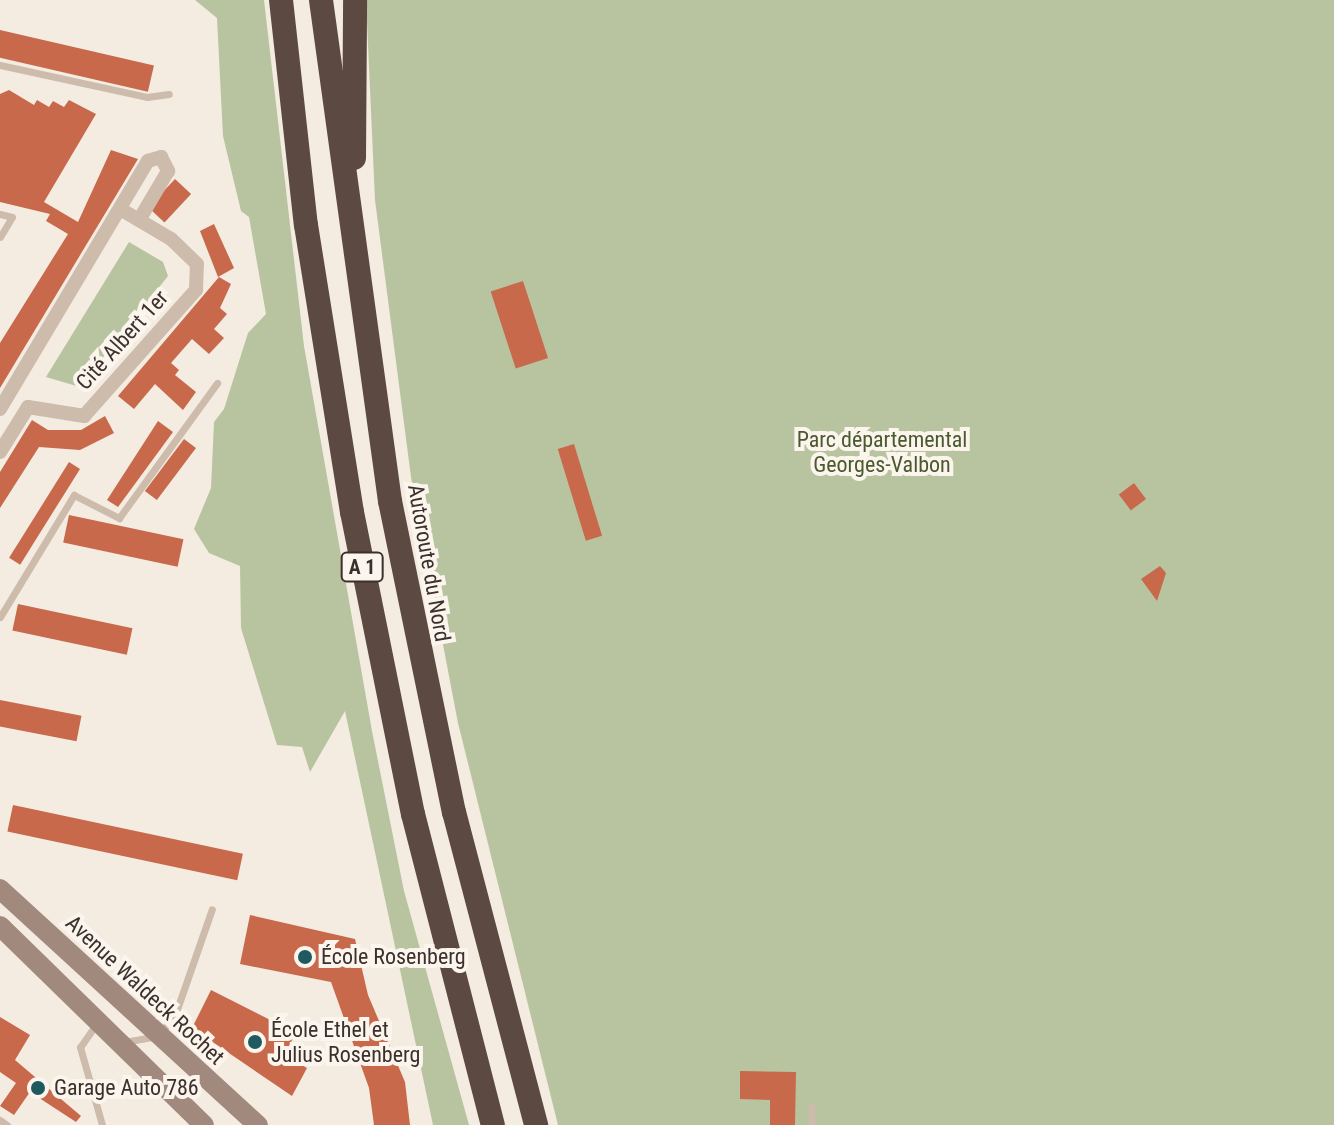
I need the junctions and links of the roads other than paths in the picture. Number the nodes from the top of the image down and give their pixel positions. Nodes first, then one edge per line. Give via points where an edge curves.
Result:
1 (281, 0) edge
2 (321, 0) edge
3 (355, 0) edge
4 (0, 65) edge
5 (169, 94) dead end
6 (120, 209) junction
7 (350, 212) junction
8 (0, 214) edge
9 (139, 220) junction
10 (0, 237) edge
11 (217, 383) dead end
12 (15, 384) junction
13 (28, 407) junction
14 (0, 409) edge
15 (0, 452) edge
16 (0, 617) edge
17 (0, 889) edge
18 (212, 909) dead end
19 (0, 926) edge
20 (99, 1022) junction
21 (158, 1036) junction
22 (121, 1042) junction
23 (812, 1106) dead end
24 (0, 1120) edge
25 (7, 1125) edge
26 (102, 1125) edge
27 (204, 1125) edge
28 (258, 1125) edge
29 (493, 1125) edge
30 (536, 1125) edge
31 (811, 1125) edge

1 - 29 highway, A 1 via 306,225 354,527 413,814
2 - 7 highway, Autoroute du Nord / A 1
3 - 7 highway
4 - 5 lane via 147,97
6 - 9 street, Cité Albert 1er
6 - 9 street via 148,161 164,159 168,171
6 - 12 street
7 - 30 highway, Autoroute du Nord / A 1 via 390,501 420,656 486,944
8 - 10 lane via 12,217
9 - 13 street, Cité Albert 1er via 197,264 196,290 84,416
11 - 16 lane via 119,518 74,495
12 - 13 street
12 - 14 street
13 - 15 street
17 - 21 main road, Avenue Waldeck Rochet
18 - 21 lane via 175,1015
19 - 20 main road
20 - 22 main road
20 - 26 lane via 80,1047
21 - 22 lane
21 - 28 main road, Avenue Waldeck Rochet
22 - 27 main road
23 - 31 lane
24 - 25 lane

